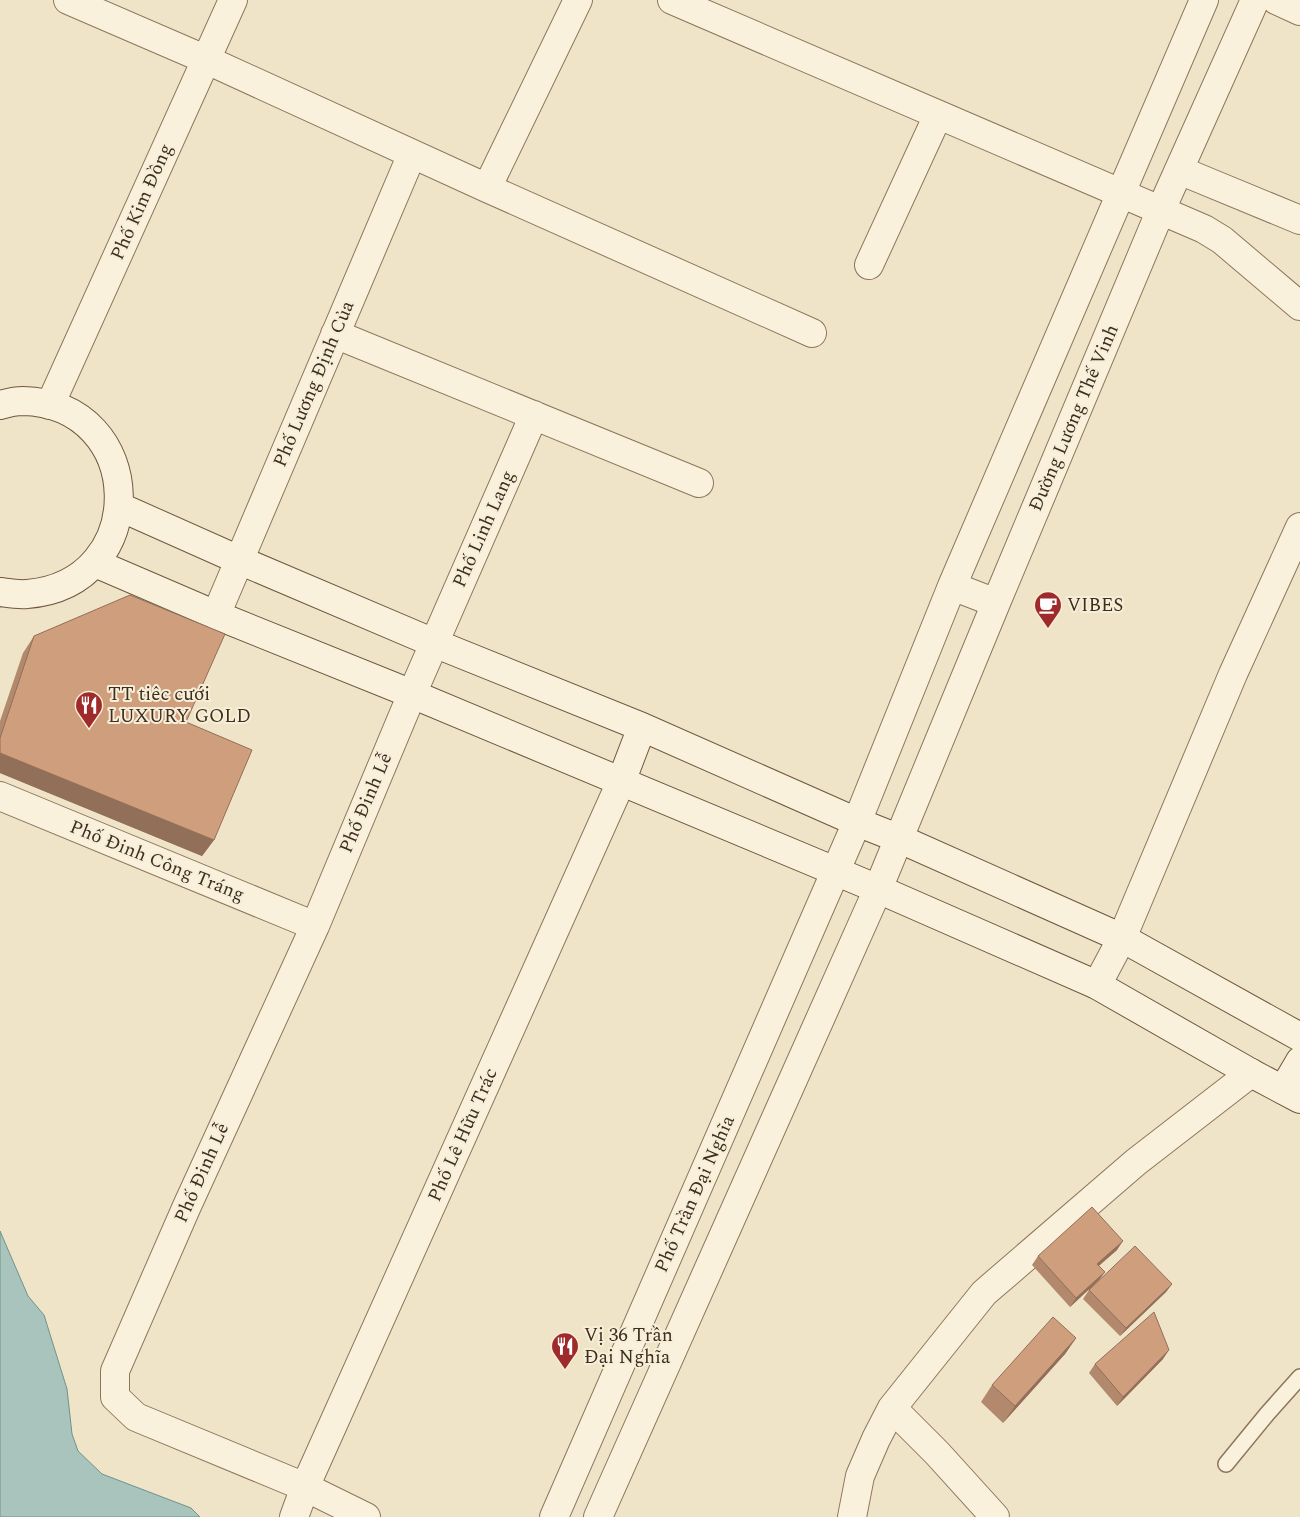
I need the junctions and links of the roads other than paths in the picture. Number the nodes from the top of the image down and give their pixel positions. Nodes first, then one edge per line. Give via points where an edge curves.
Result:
1 (68, 0) edge
2 (233, 0) edge
3 (578, 0) edge
4 (672, 0) edge
5 (1204, 0) edge
6 (1255, 0) edge
7 (1276, 0) edge
8 (1300, 11) edge
9 (206, 60) junction
10 (938, 115) junction
11 (412, 154) junction
12 (1179, 170) junction
13 (487, 188) junction
14 (1121, 194) junction
15 (1160, 212) junction
16 (1300, 220) edge
17 (869, 265) dead end
18 (1300, 306) edge
19 (812, 333) dead end
20 (335, 334) junction
21 (0, 404) edge
22 (50, 404) junction
23 (534, 415) junction
24 (699, 484) dead end
25 (120, 507) junction
26 (1300, 527) edge
27 (239, 560) junction
28 (95, 563) junction
29 (952, 586) junction
30 (0, 592) edge
31 (996, 603) junction
32 (216, 615) junction
33 (434, 643) junction
34 (412, 694) junction
35 (642, 727) junction
36 (621, 782) junction
37 (0, 796) edge
38 (857, 822) junction
39 (900, 839) junction
40 (836, 872) junction
41 (878, 889) junction
42 (315, 926) junction
43 (1122, 938) junction
44 (1097, 985) junction
45 (1300, 1037) edge
46 (1300, 1061) edge
47 (1251, 1073) junction
48 (1292, 1094) edge
49 (1300, 1377) edge
50 (892, 1408) junction
51 (1226, 1464) dead end
52 (305, 1488) junction
53 (294, 1517) edge
54 (366, 1517) edge
55 (554, 1517) edge
56 (598, 1517) edge
57 (852, 1517) edge
58 (995, 1517) edge

1 - 9 street
2 - 9 street, Phố Kim Đồng
3 - 13 street
4 - 10 street
5 - 14 street
6 - 12 street, Đường Lương Thế Vinh
7 - 8 street
9 - 11 street
9 - 22 street, Phố Kim Đồng
10 - 14 street
10 - 17 street
11 - 13 street
11 - 20 street, Phố Lương Định Của
12 - 15 street, Đường Lương Thế Vinh
12 - 16 street
13 - 19 street
14 - 15 street
14 - 29 street
15 - 18 street via 1204,229 1222,240
15 - 31 street, Đường Lương Thế Vinh
20 - 23 street
20 - 27 street, Phố Lương Định Của
21 - 22 street via 22,401
22 - 25 street via 74,415 95,432 110,454 119,480
23 - 24 street
23 - 33 street, Phố Linh Lang
25 - 27 street
25 - 28 street via 112,536
26 - 43 street via 1233,674
27 - 32 street, Phố Lương Định Của
27 - 33 street
28 - 30 street via 75,580 51,590 25,595
28 - 32 street
29 - 31 street
29 - 38 street
31 - 39 street, Đường Lương Thế Vinh
32 - 34 street
33 - 34 street, Phố Linh Lang
33 - 35 street
34 - 36 street
34 - 42 street, Phố Đinh Lễ
35 - 36 street, Phố Lê Hữu Trác
35 - 38 street
36 - 40 street
36 - 52 street, Phố Lê Hữu Trác
37 - 42 street, Phố Đinh Công Tráng
38 - 39 street
38 - 40 street, Phố Trần Đại Nghĩa
39 - 41 street, Đường Lương Thế Vinh
39 - 43 street
40 - 41 street
40 - 55 street, Phố Trần Đại Nghĩa
41 - 44 street
41 - 56 street
42 - 52 street, Phố Đinh Lễ via 187,1206 116,1371 115,1397 136,1417
43 - 44 street
43 - 45 street
44 - 47 street
46 - 48 street
47 - 48 street
47 - 50 street via 1136,1162 984,1293
49 - 51 lane
50 - 57 street via 860,1476
50 - 58 street
52 - 53 street, Phố Lê Hữu Trác
52 - 54 street, Phố Đinh Lễ

